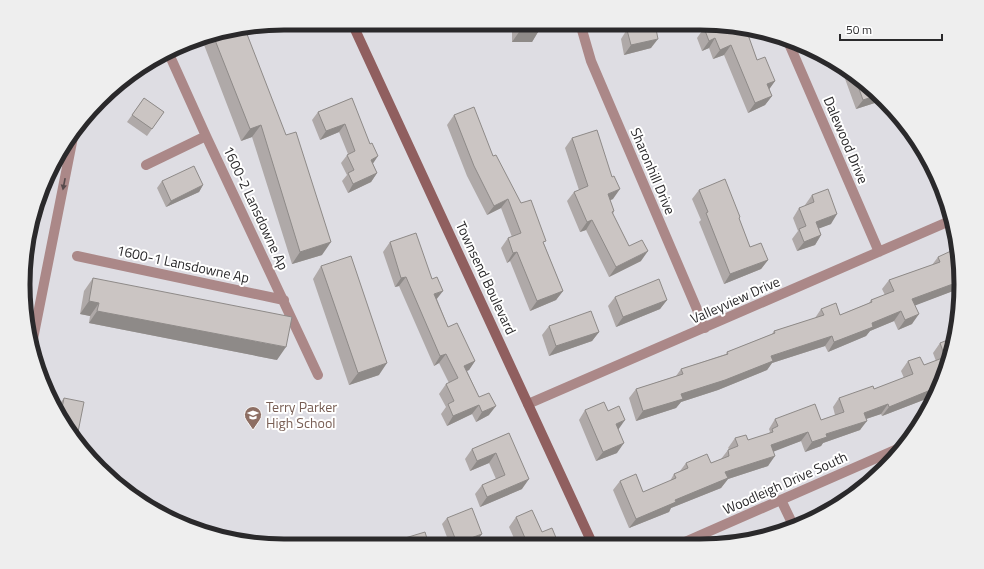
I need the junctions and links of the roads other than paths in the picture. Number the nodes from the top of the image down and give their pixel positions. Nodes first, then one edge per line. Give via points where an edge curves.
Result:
1 (355, 30) edge
2 (582, 30) edge
3 (791, 47) edge
4 (170, 57) edge
5 (206, 136) junction
6 (71, 146) edge
7 (146, 165) dead end
8 (946, 223) edge
9 (879, 252) junction
10 (77, 256) dead end
11 (284, 300) junction
12 (705, 328) junction
13 (35, 331) edge
14 (318, 375) dead end
15 (528, 404) junction
16 (891, 452) edge
17 (781, 500) junction
18 (791, 522) edge
19 (590, 539) edge
20 (692, 539) edge

1 - 15 street, Townsend Boulevard
2 - 12 street, Sharonhill Drive via 591,61
3 - 9 street, Dalewood Drive
4 - 5 street, 1600-2 Lansdowne Ap
5 - 7 street
5 - 11 street, 1600-2 Lansdowne Ap
6 -> 13 street
8 - 9 street, Valleyview Drive
9 - 12 street, Valleyview Drive
10 - 11 street, 1600-1 Lansdowne Ap
11 - 14 street, 1600-2 Lansdowne Ap
12 - 15 street, Valleyview Drive
15 - 19 street, Townsend Boulevard
16 - 17 street, Woodleigh Drive South
17 - 18 street
17 - 20 street, Woodleigh Drive South

